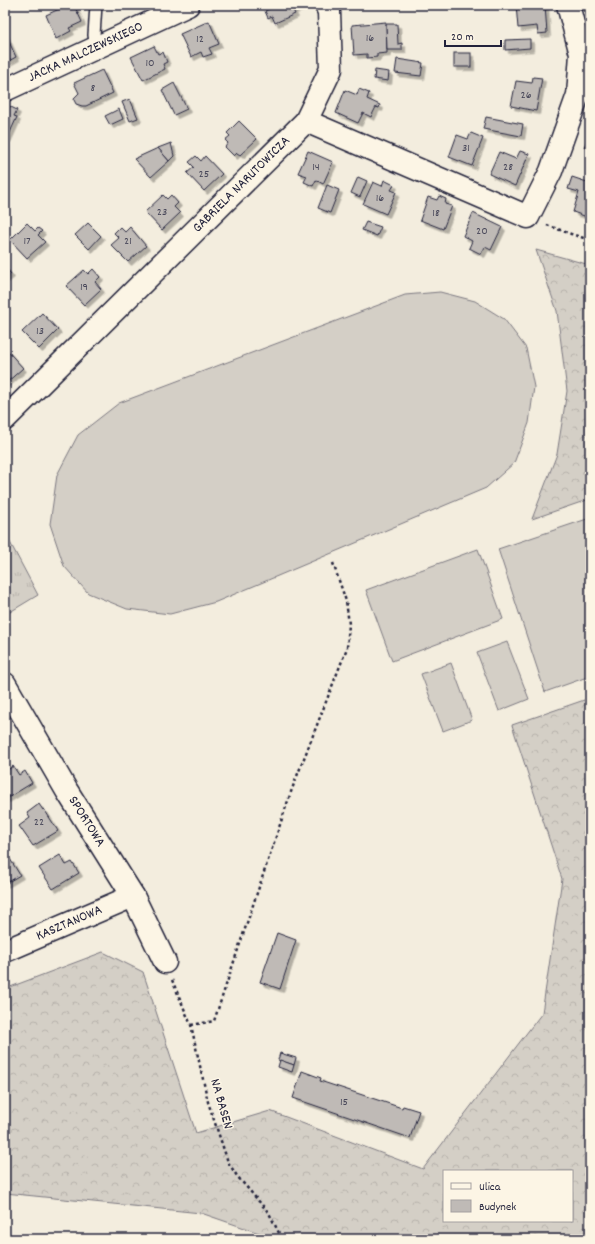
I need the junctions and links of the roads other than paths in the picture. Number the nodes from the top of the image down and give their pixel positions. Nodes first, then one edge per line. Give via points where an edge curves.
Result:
1 (96, 5) edge
2 (326, 5) edge
3 (568, 5) edge
4 (184, 6) edge
5 (96, 48) junction
6 (5, 90) edge
7 (306, 120) junction
8 (5, 419) edge
9 (5, 684) edge
10 (133, 896) junction
11 (5, 950) edge
12 (165, 962) road end

1 - 5 lane
2 - 7 street via 329,12 331,69
3 - 7 street via 581,54 578,95 551,171 528,217
4 - 5 street, JACKA MALCZEWSKIEGO
5 - 6 street, JACKA MALCZEWSKIEGO
7 - 8 street, GABRIELA NARUTOWICZA
9 - 10 street, SPORTOWA via 67,791
10 - 11 street, KASZTANOWA
10 - 12 street, SPORTOWA

